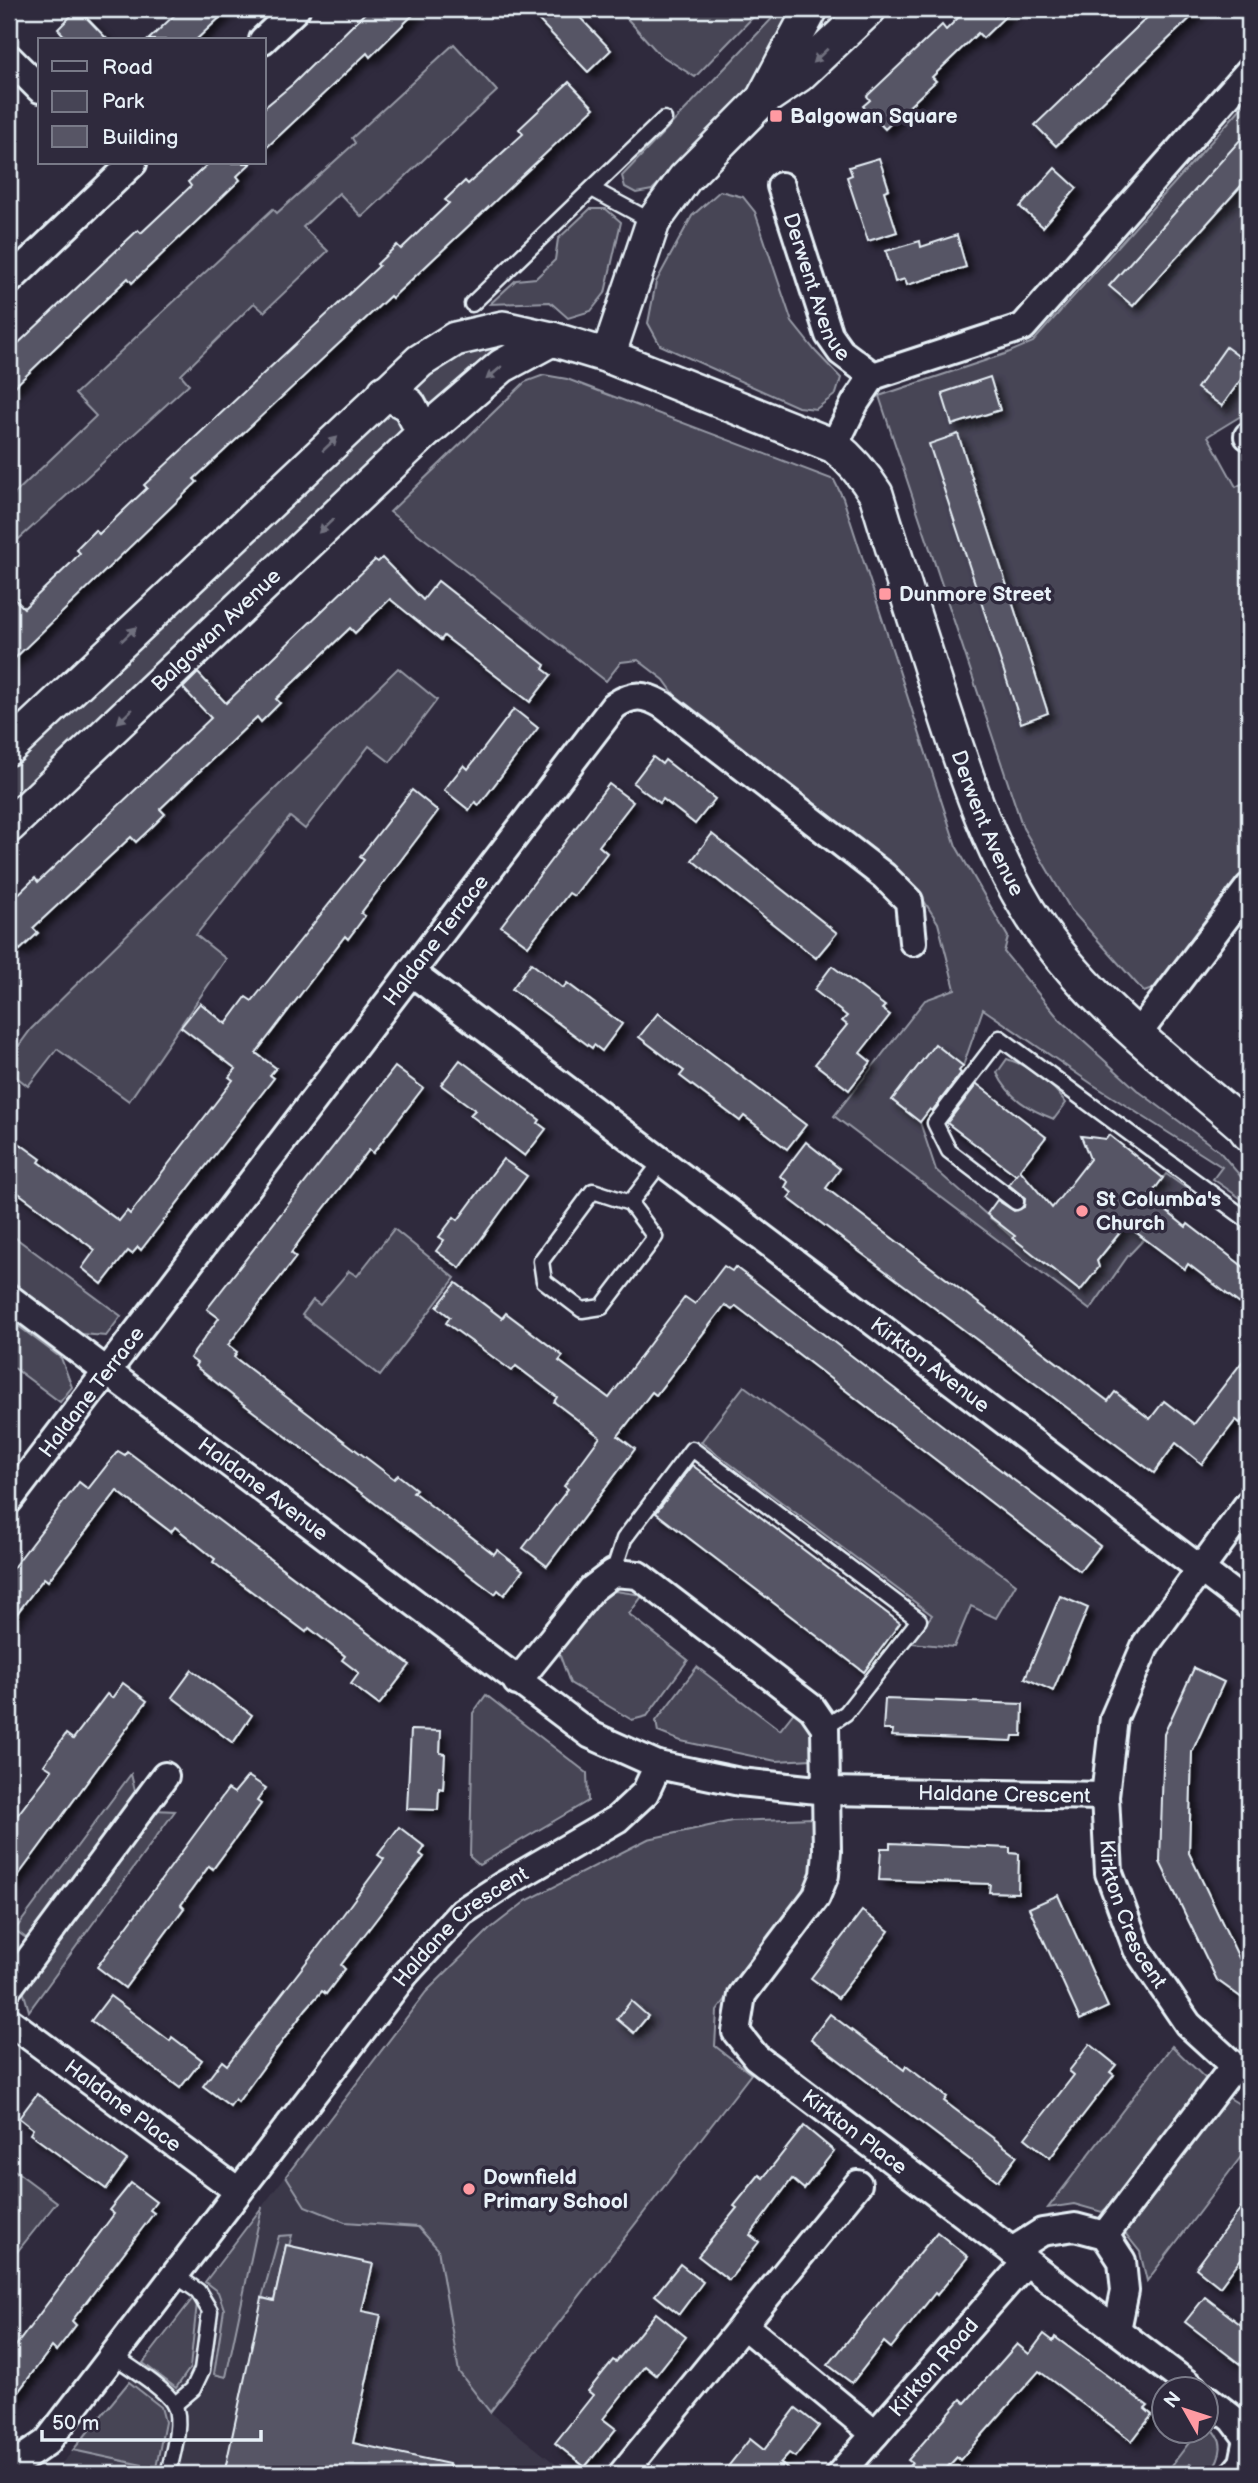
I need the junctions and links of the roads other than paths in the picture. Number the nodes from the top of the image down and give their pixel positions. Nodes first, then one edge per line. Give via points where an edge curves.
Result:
1 (296, 9) edge
2 (811, 9) edge
3 (869, 9) edge
4 (265, 38) edge
5 (9, 58) edge
6 (1249, 71) edge
7 (38, 87) edge
8 (762, 100) junction
9 (664, 119) dead end
10 (124, 166) edge
11 (781, 186) dead end
12 (592, 189) junction
13 (653, 222) junction
14 (9, 281) edge
15 (472, 304) dead end
16 (552, 339) junction
17 (608, 356) junction
18 (873, 376) junction
19 (385, 392) junction
20 (424, 433) junction
21 (834, 446) junction
22 (9, 748) edge
23 (9, 826) edge
24 (1249, 887) edge
25 (912, 942) dead end
26 (411, 972) junction
27 (1137, 1035) junction
28 (1249, 1134) edge
29 (662, 1161) junction
30 (1016, 1202) dead end
31 (630, 1203) junction
32 (1249, 1221) edge
33 (9, 1298) edge
34 (106, 1371) junction
35 (9, 1500) edge
36 (1249, 1503) edge
37 (1199, 1569) junction
38 (613, 1573) junction
39 (1249, 1606) edge
40 (517, 1682) junction
41 (825, 1727) junction
42 (658, 1765) junction
43 (165, 1776) dead end
44 (827, 1791) junction
45 (1105, 1796) junction
46 (9, 1987) edge
47 (9, 2021) edge
48 (1242, 2071) edge
49 (858, 2184) dead end
50 (238, 2191) junction
51 (1105, 2235) junction
52 (1019, 2256) junction
53 (175, 2275) junction
54 (743, 2325) junction
55 (1117, 2330) junction
56 (114, 2356) junction
57 (1174, 2374) edge
58 (174, 2405) junction
59 (1220, 2409) edge
60 (875, 2434) junction
61 (9, 2468) edge
62 (168, 2474) edge
63 (622, 2474) edge
64 (840, 2474) edge
65 (1234, 2474) edge

1 - 4 street
2 - 8 street
3 -> 8 street via 799,75
5 - 7 street
6 - 18 street via 1023,327
8 - 13 street via 685,178
9 - 12 lane
10 - 14 street
11 - 18 street, Derwent Avenue via 829,335 841,352
12 - 13 lane
12 - 15 lane
13 - 17 street
16 - 17 street, Derwent Avenue
16 - 19 street via 503,328 455,339 420,361
16 -> 20 street, Balgowan Avenue via 502,366
17 - 21 street, Derwent Avenue
18 - 21 street, Derwent Avenue
19 - 20 street via 408,405
22 -> 19 street
20 -> 23 street, Balgowan Avenue
21 - 27 street, Derwent Avenue via 850,458 876,494 979,815 1015,888 1042,932
24 - 27 street
25 - 26 street, Haldane Terrace via 909,901 884,876 663,705 648,697 627,697 614,706
26 - 29 street, Kirkton Avenue
26 - 34 street, Haldane Terrace
27 - 28 street, Derwent Avenue
29 - 31 lane
29 - 37 street, Kirkton Avenue
30 - 32 lane via 949,1152 935,1122 1000,1038
31 - 31 lane via 593,1191 541,1261 544,1281 582,1310 602,1307 654,1237
33 - 34 street, Haldane Avenue
34 - 35 street, Haldane Terrace
34 - 40 street, Haldane Avenue
36 - 37 street, Kirkton Crescent
37 - 39 street, Kirkton Avenue
37 - 45 street, Kirkton Crescent via 1146,1644 1114,1718
38 - 40 street via 592,1589
38 - 41 street via 638,1575 812,1708
38 - 41 lane via 624,1539 691,1449 919,1620 846,1713
40 - 42 street, Haldane Avenue via 591,1735
41 - 44 street
42 - 44 street, Haldane Crescent via 740,1782
42 - 50 street, Haldane Crescent via 645,1793 617,1819 462,1912 405,1974
43 - 46 street
44 - 45 street, Haldane Crescent
44 - 52 street, Kirkton Place via 825,1875 816,1897 742,1995 736,2032 756,2057
45 - 48 street, Kirkton Crescent via 1109,1872 1137,1949 1188,2024
47 - 50 street, Haldane Place
48 - 51 street
49 - 54 street
50 - 53 street, Haldane Crescent
51 - 52 street, Kirkton Road via 1075,2227 1042,2232
51 - 55 street via 1122,2261 1125,2291
52 - 55 street, Kirkton Place
52 - 60 street, Kirkton Road
53 - 56 street, Haldane Crescent
53 - 58 lane via 198,2291 210,2311 202,2370 193,2389
54 - 60 street
54 - 63 street
55 - 57 street, Kirkton Place
56 - 58 lane
56 - 61 street, Haldane Crescent via 47,2442
58 - 62 lane via 177,2427
59 - 65 street via 1248,2439
60 - 64 street, Kirkton Road

